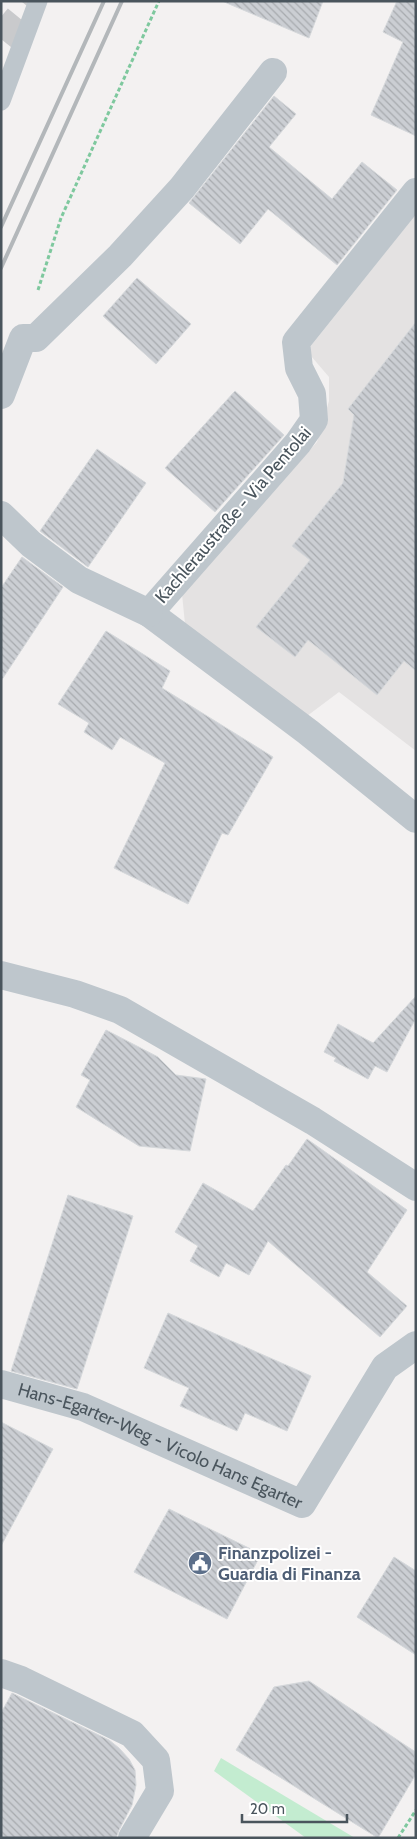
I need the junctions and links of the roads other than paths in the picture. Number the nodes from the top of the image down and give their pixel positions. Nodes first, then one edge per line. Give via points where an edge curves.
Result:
1 (38, 1) edge
2 (273, 72) dead end
3 (1, 101) edge
4 (416, 192) edge
5 (1, 395) edge
6 (1, 515) edge
7 (150, 613) junction
8 (416, 819) edge
9 (1, 974) edge
10 (416, 1187) edge
11 (416, 1345) edge
12 (1, 1384) edge
13 (1, 1673) edge
14 (132, 1838) edge

1 - 3 lane
2 - 5 street via 182,188 120,256 36,338 23,338
4 - 7 street, Kachleraustraße - Via Pentolai via 296,342 299,368 312,394 314,420
6 - 7 street, Kachleraustraße - Via Pentolai via 31,544 79,580
7 - 8 street, Kachleraustraße - Via Pentolai via 308,732
9 - 10 street via 120,1010 313,1121
11 - 12 street, Hans-Egarter-Weg - Vicolo Hans Egarter via 385,1367 302,1504 84,1407
13 - 14 street via 132,1734 156,1760 160,1791

